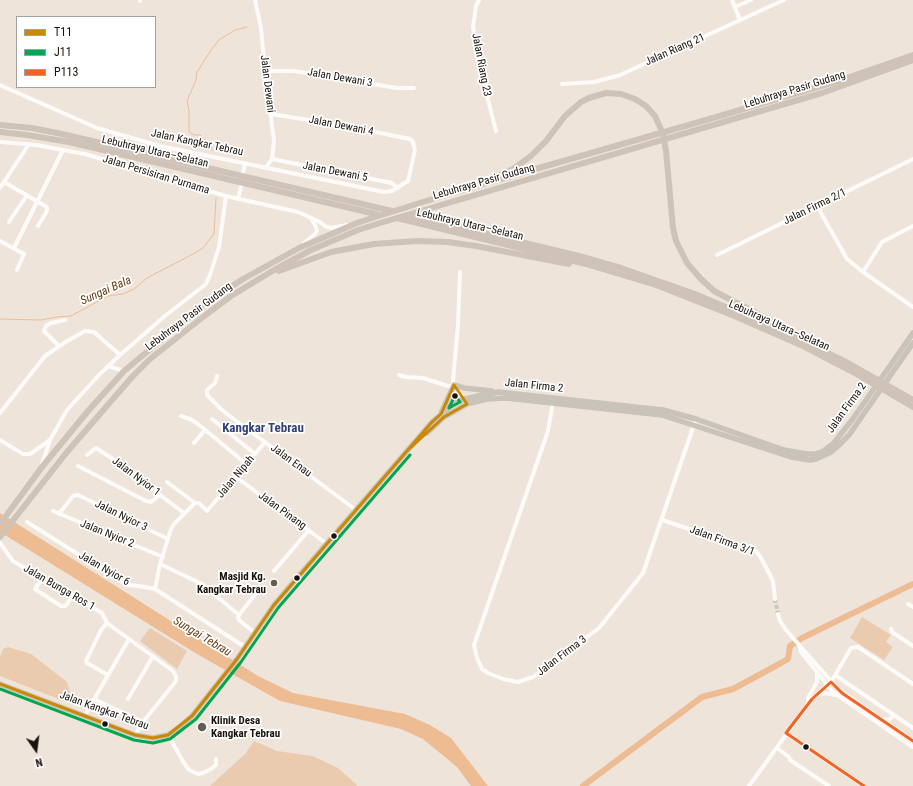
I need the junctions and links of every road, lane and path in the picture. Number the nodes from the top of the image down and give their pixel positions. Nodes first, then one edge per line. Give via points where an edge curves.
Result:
1 (255, 0) edge
2 (479, 0) edge
3 (732, 0) edge
4 (751, 0) edge
5 (784, 0) edge
6 (735, 7) junction
7 (740, 20) junction
8 (913, 55) edge
9 (913, 60) edge
10 (265, 71) junction
11 (562, 84) dead end
12 (0, 85) edge
13 (414, 88) dead end
14 (271, 114) junction
15 (0, 125) edge
16 (496, 131) dead end
17 (0, 132) edge
18 (0, 142) edge
19 (29, 144) junction
20 (63, 150) junction
21 (272, 159) junction
22 (913, 159) edge
23 (246, 163) junction
24 (266, 167) junction
25 (243, 173) dead end
26 (4, 182) junction
27 (241, 186) dead end
28 (0, 188) edge
29 (397, 188) junction
30 (452, 193) junction
31 (27, 195) junction
32 (226, 196) junction
33 (238, 198) junction
34 (37, 201) junction
35 (817, 206) junction
36 (311, 218) junction
37 (9, 222) dead end
38 (357, 223) junction
39 (38, 226) dead end
40 (913, 226) edge
41 (0, 241) edge
42 (14, 248) junction
43 (299, 248) junction
44 (717, 255) dead end
45 (586, 264) junction
46 (17, 270) dead end
47 (460, 272) dead end
48 (863, 272) junction
49 (266, 275) junction
50 (913, 307) edge
51 (66, 320) dead end
52 (913, 333) edge
53 (913, 343) edge
54 (59, 346) junction
55 (820, 349) junction
56 (120, 355) junction
57 (108, 366) junction
58 (124, 371) junction
59 (399, 375) dead end
60 (217, 376) dead end
61 (874, 380) junction
62 (454, 385) junction
63 (889, 389) junction
64 (498, 392) junction
65 (913, 400) edge
66 (553, 401) junction
67 (466, 402) junction
68 (913, 407) edge
69 (0, 413) edge
70 (441, 414) junction
71 (181, 416) dead end
72 (212, 419) dead end
73 (696, 419) junction
74 (694, 425) junction
75 (205, 430) junction
76 (0, 440) edge
77 (50, 440) junction
78 (265, 442) junction
79 (194, 443) dead end
80 (407, 451) junction
81 (255, 454) junction
82 (87, 455) dead end
83 (78, 466) dead end
84 (246, 466) junction
85 (42, 467) junction
86 (236, 477) junction
87 (167, 482) dead end
88 (160, 495) junction
89 (195, 504) junction
90 (356, 510) junction
91 (53, 511) dead end
92 (184, 513) junction
93 (59, 514) junction
94 (662, 520) junction
95 (27, 522) dead end
96 (0, 524) edge
97 (309, 530) junction
98 (0, 537) edge
99 (168, 539) junction
100 (0, 543) edge
101 (327, 544) junction
102 (163, 557) junction
103 (160, 564) junction
104 (274, 571) dead end
105 (42, 579) junction
106 (154, 589) junction
107 (257, 592) dead end
108 (72, 596) junction
109 (775, 599) tunnel mouth
110 (908, 604) dead end
111 (913, 607) edge
112 (778, 614) tunnel mouth
113 (238, 616) junction
114 (107, 623) junction
115 (891, 629) dead end
116 (255, 633) junction
117 (129, 639) junction
118 (245, 646) junction
119 (913, 646) edge
120 (800, 647) junction
121 (153, 656) junction
122 (818, 672) junction
123 (108, 675) junction
124 (835, 675) junction
125 (829, 683) junction
126 (0, 684) edge
127 (913, 684) edge
128 (816, 695) junction
129 (838, 695) junction
130 (94, 699) junction
131 (128, 699) dead end
132 (808, 704) junction
133 (84, 715) junction
134 (893, 717) junction
135 (880, 719) junction
136 (143, 722) junction
137 (913, 728) edge
138 (895, 730) junction
139 (786, 733) junction
140 (135, 734) junction
141 (168, 735) junction
142 (913, 741) edge
143 (913, 747) edge
144 (777, 748) junction
145 (216, 759) dead end
146 (749, 786) edge
147 (827, 786) edge
148 (864, 786) edge

1 - 10 street, Jalan Dewani via 261,28
2 - 16 street, Jalan Riang 23 via 474,27 482,75
3 - 6 street
4 - 6 street
5 - 7 street, Jalan Riang 21
6 - 7 street
7 - 11 street, Jalan Riang 21 via 620,75 594,82
8 - 30 highway, Lebuhraya Pasir Gudang via 841,80
9 - 49 highway, Lebuhraya Pasir Gudang via 814,95 358,230 311,250
10 - 13 street, Jalan Dewani 3 via 294,71 397,88
10 - 14 street, Jalan Dewani
12 - 23 street, Jalan Kangkar Tebrau via 97,128 160,146
14 - 21 street, Jalan Dewani via 274,141
14 - 29 street, Jalan Dewani 4 via 410,139 415,150 408,181
15 - 55 highway, Lebuhraya Utara–Selatan via 62,134 579,256 695,294
17 - 45 highway, Lebuhraya Utara–Selatan via 69,142
18 - 19 street, Jalan Persisiran Purnama
19 - 20 street, Jalan Persisiran Purnama
19 - 26 street
20 - 32 street, Jalan Persisiran Purnama via 85,154
20 - 34 street
21 - 24 street
21 - 29 street, Jalan Dewani 5 via 392,183
22 - 35 street, Jalan Firma 2/1
23 - 24 street, Jalan Kangkar Tebrau
23 - 25 street
24 - 29 street, Jalan Kangkar Tebrau via 384,192
26 - 28 street
26 - 31 street
27 - 33 street
30 - 38 highway, Lebuhraya Pasir Gudang
30 - 55 highway via 498,176 521,164 540,148 573,108 585,100 606,93 635,99 650,110 661,126 666,151 673,228 676,241 694,271 714,291 815,343
31 - 34 street
31 - 37 street
32 - 33 street, Jalan Persisiran Purnama
32 - 56 street via 219,247 206,284 178,304
33 - 36 street, Jalan Persisiran Purnama via 298,212
34 - 39 street via 48,209
34 - 42 street
35 - 44 street, Jalan Firma 2/1
35 - 48 street via 843,254
36 - 38 street, Jalan Persisiran Purnama via 331,228
36 - 43 street via 316,227 315,234
38 - 43 highway, Lebuhraya Pasir Gudang
40 - 48 street via 882,242
41 - 42 street
42 - 46 street via 24,254
43 - 58 highway, Lebuhraya Pasir Gudang via 243,278 202,306
45 - 49 highway via 581,266 476,246 417,240 331,252
45 - 61 highway, Lebuhraya Utara–Selatan via 655,285 732,315
47 - 62 street
48 - 50 street
49 - 98 highway, Lebuhraya Pasir Gudang via 214,308 150,359 67,452
51 - 54 street via 51,323 44,331
52 - 73 main road, Jalan Firma 2 via 852,420 833,444 822,452 807,454 784,450
53 - 74 main road, Jalan Firma 2 via 849,435 823,457 810,460 791,457
54 - 56 street via 85,331 90,331
54 - 69 street via 45,356
55 - 61 highway, Lebuhraya Utara–Selatan
56 - 57 street
57 - 58 street
57 - 77 street via 67,410
58 - 85 highway, Lebuhraya Pasir Gudang
59 - 62 street via 423,378 448,386
60 - 78 street, Jalan Enau via 207,394 231,418
61 - 63 highway, Lebuhraya Utara–Selatan
62 - 64 main road
62 - 67 street
62 - 70 main road
63 - 65 highway, Lebuhraya Utara–Selatan
63 - 68 highway, Lebuhraya Utara–Selatan
64 - 66 main road, Jalan Firma 2
64 - 67 main road, Jalan Firma 2
66 - 67 main road, Jalan Firma 2 via 506,398
66 - 73 main road, Jalan Firma 2 via 663,410
66 - 74 main road, Jalan Firma 2 via 662,415
66 - 94 street, Jalan Firma 3 via 548,431 474,644 482,669 503,679 518,682 526,680 599,628 643,573
67 - 70 main road, Jalan Firma 2 via 453,404
67 - 80 main road, Jalan Firma 2 via 444,417
70 - 80 main road, Jalan Firma 2
71 - 75 street
72 - 81 street
73 - 74 street, Jalan Firma 3
74 - 94 street, Jalan Firma 3
75 - 79 street
75 - 84 street
76 - 77 street via 23,454 30,454
77 - 85 street
78 - 81 street, Jalan Nipah
78 - 90 street, Jalan Enau
80 - 90 main road
81 - 84 street, Jalan Nipah
82 - 88 street, Jalan Nyior 1 via 96,448 136,474
83 - 88 street via 146,501 151,502
84 - 86 street, Jalan Nipah
85 - 96 highway, Lebuhraya Pasir Gudang
86 - 89 street, Jalan Nipah via 207,511 199,503
86 - 97 street, Jalan Pinang
87 - 89 street
88 - 92 street, Jalan Nyior 1
89 - 92 street
90 - 101 main road
91 - 93 street, Jalan Nyior 2
92 - 99 street via 173,526
93 - 99 street, Jalan Nyior 3 via 73,496 78,495
93 - 102 street, Jalan Nyior 2
94 - 109 street, Jalan Firma 3/1 via 756,551 773,581
95 - 106 street, Jalan Nyior 6 via 127,585
97 - 101 street, Jalan Pinang
97 - 104 street
99 - 102 street
100 - 105 street, Jalan Bunga Ros 1 via 13,561
101 - 116 main road via 290,586
102 - 103 street
103 - 106 street
103 - 113 street via 202,584
105 - 108 street, Jalan Bunga Ros 1
105 - 108 street via 35,589 61,606 65,606
106 - 118 street, Jalan Nyior 6
107 - 113 street
108 - 114 street, Jalan Bunga Ros 1 via 102,613
110 - 111 street
112 - 120 street via 780,621
113 - 116 street
114 - 117 street, Jalan Bunga Ros 1
114 - 123 street via 86,661
115 - 119 street
116 - 118 main road
117 - 121 street, Jalan Bunga Ros 1
117 - 123 street
118 - 141 main road via 192,716
120 - 122 street via 801,652
120 - 125 street
121 - 131 street
121 - 136 street, Jalan Bunga Ros 1 via 173,671 176,678
122 - 125 street
122 - 132 street via 817,682 808,698
123 - 130 street
124 - 125 street
124 - 127 street via 851,648 858,647
124 - 134 street
125 - 128 street
125 - 129 street
125 - 135 street
126 - 133 main road, Jalan Kangkar Tebrau
128 - 129 street
128 - 132 street
129 - 143 street
130 - 133 street
130 - 136 street
132 - 139 street
133 - 140 main road, Jalan Kangkar Tebrau
134 - 135 street
134 - 137 street
134 - 138 street via 892,724
135 - 138 street
136 - 140 street, Jalan Bunga Ros 1
138 - 142 street
139 - 144 street
139 - 148 street
140 - 141 main road, Jalan Kangkar Tebrau via 153,738
141 - 145 street via 189,770 198,774 203,773 216,765
144 - 146 street
144 - 147 street

